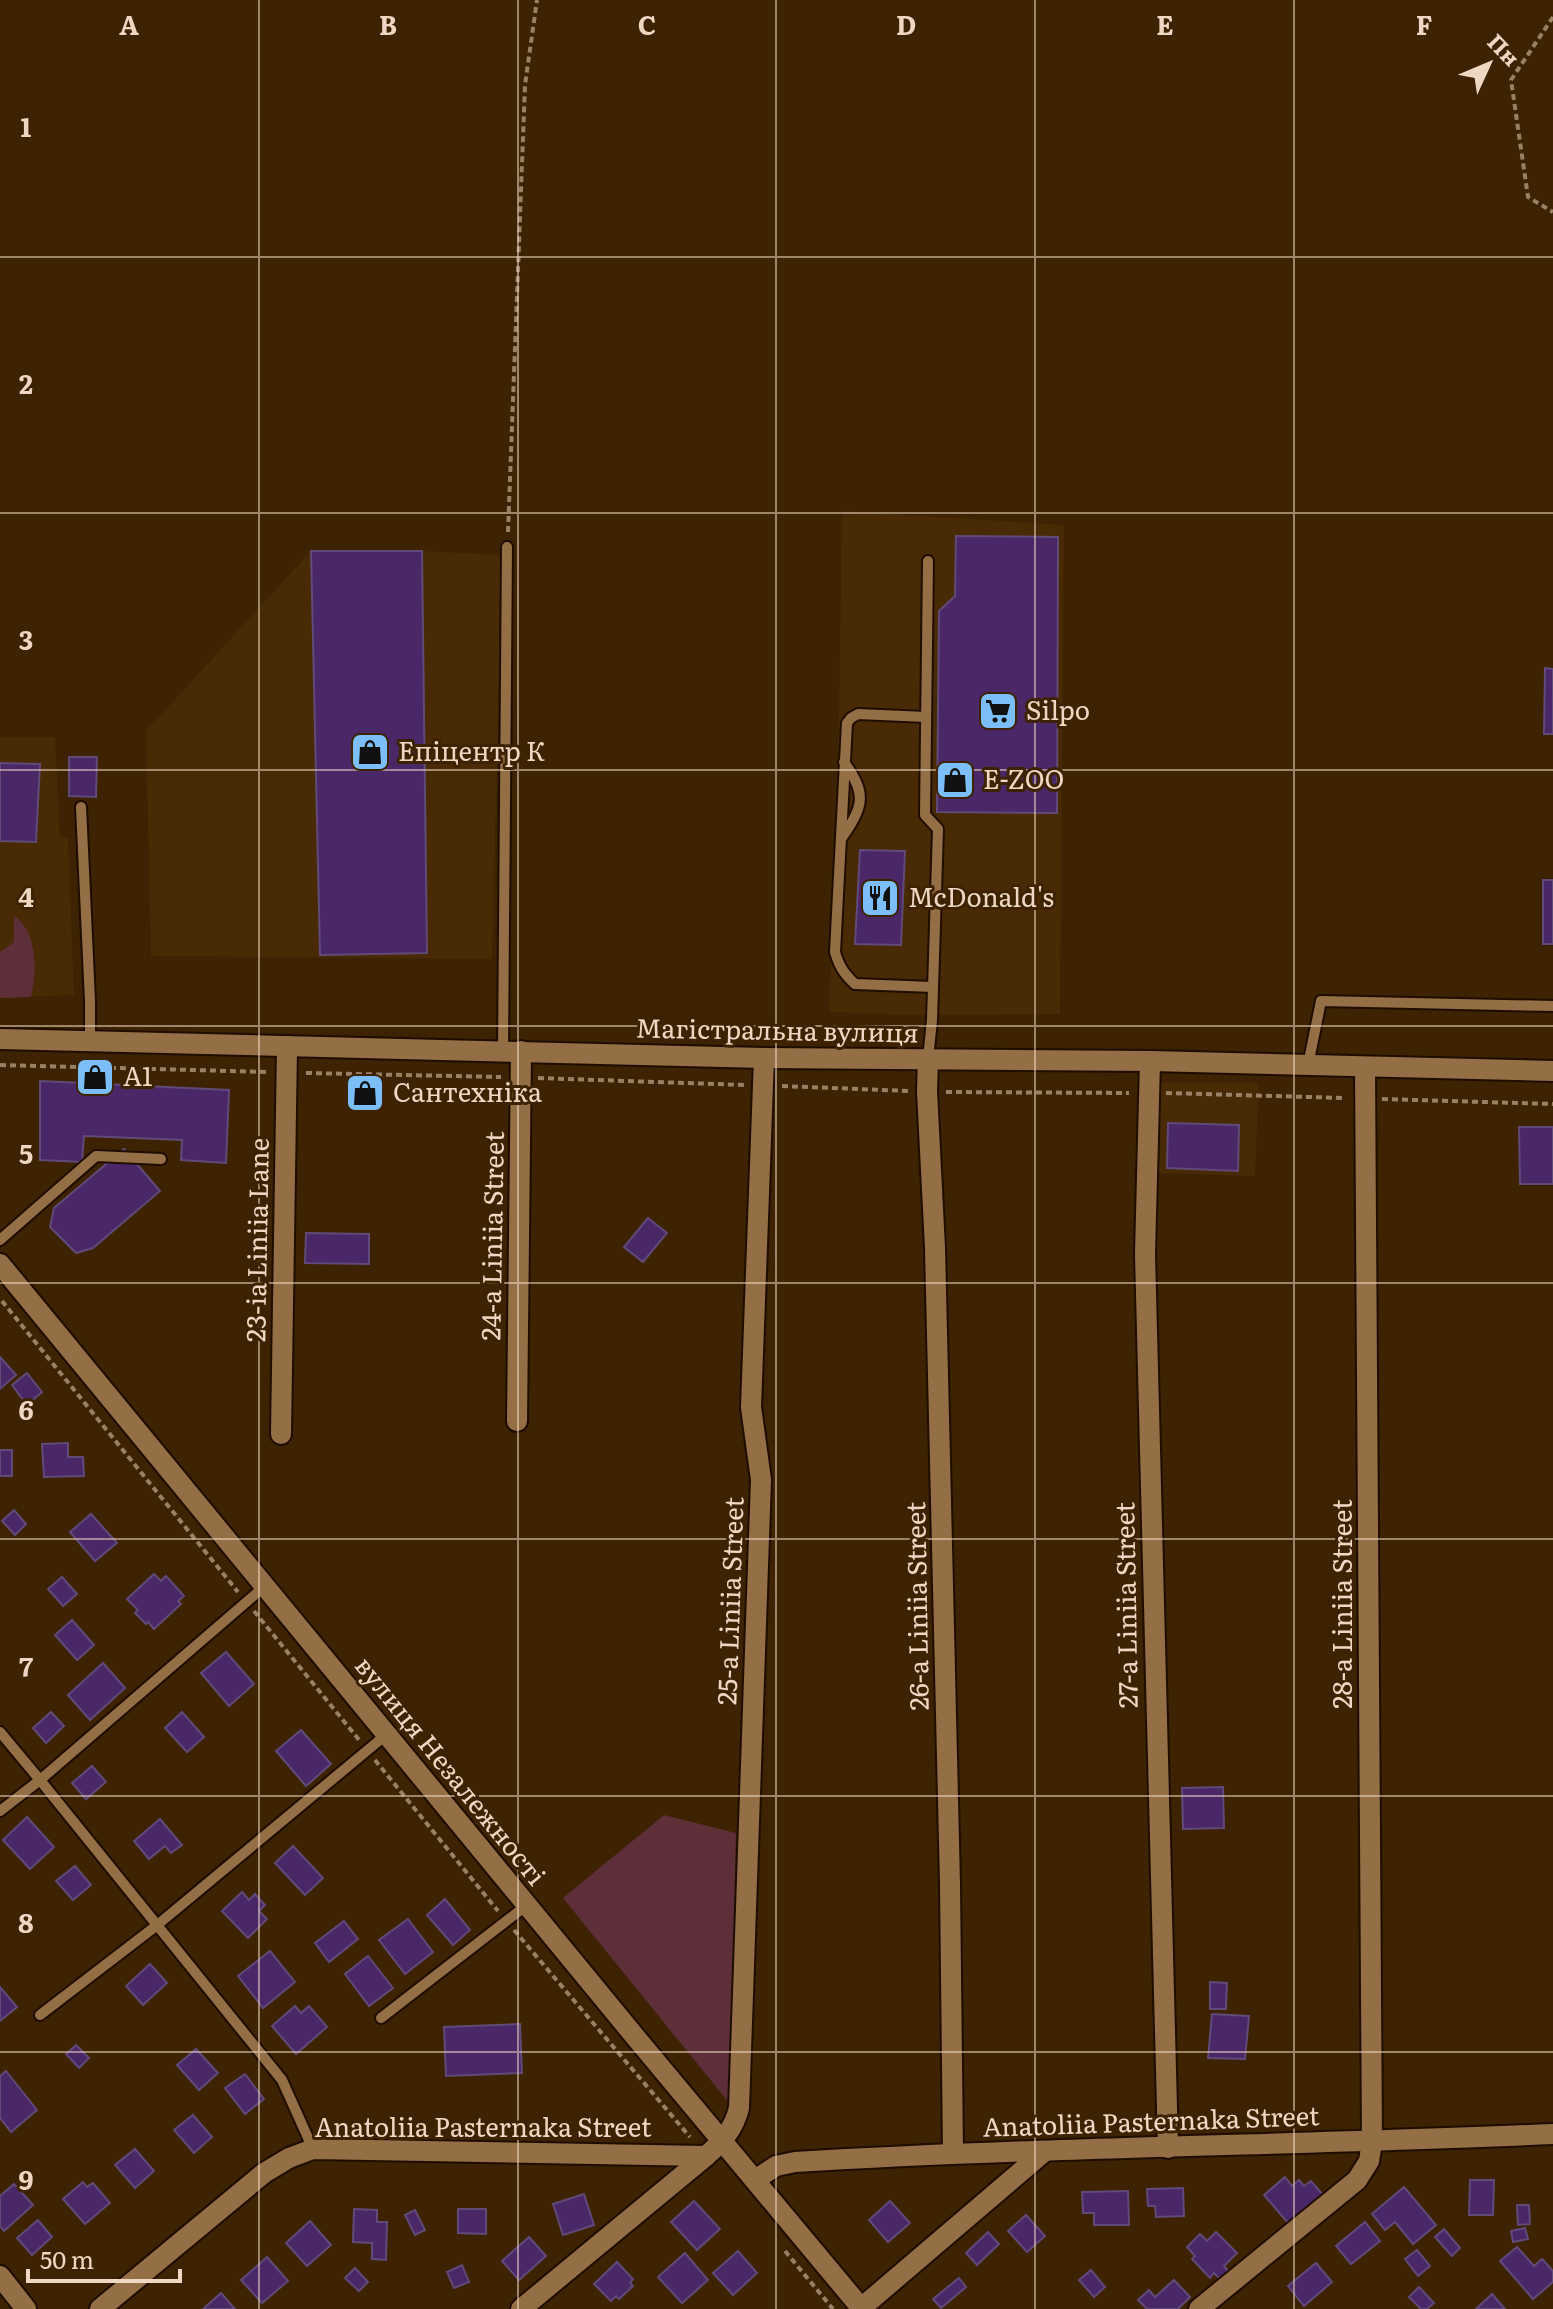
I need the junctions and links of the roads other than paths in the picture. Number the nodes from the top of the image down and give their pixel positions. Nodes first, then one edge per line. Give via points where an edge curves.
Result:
1 (507, 547) road end
2 (928, 561) dead end
3 (926, 717) junction
4 (844, 762) junction
5 (81, 807) dead end
6 (841, 840) junction
7 (933, 987) junction
8 (1553, 1006) edge
9 (0, 1039) edge
10 (90, 1042) junction
11 (287, 1046) junction
12 (512, 1051) junction
13 (764, 1058) junction
14 (928, 1059) junction
15 (1150, 1061) junction
16 (1308, 1065) junction
17 (1365, 1067) junction
18 (1553, 1071) edge
19 (161, 1159) dead end
20 (0, 1240) edge
21 (0, 1264) edge
22 (517, 1421) dead end
23 (281, 1434) dead end
24 (265, 1586) junction
25 (0, 1732) edge
26 (387, 1734) junction
27 (40, 1780) junction
28 (0, 1811) edge
29 (527, 1905) junction
30 (156, 1926) junction
31 (40, 2015) dead end
32 (381, 2018) dead end
33 (1553, 2134) edge
34 (723, 2142) junction
35 (1372, 2142) junction
36 (1168, 2148) junction
37 (313, 2149) junction
38 (1045, 2151) junction
39 (953, 2153) junction
40 (706, 2156) junction
41 (755, 2180) junction
42 (0, 2276) edge
43 (26, 2309) edge
44 (100, 2309) edge
45 (521, 2309) edge
46 (861, 2309) edge
47 (1199, 2309) edge

1 - 12 lane
2 - 3 lane
3 - 4 lane via 858,714 847,723
3 - 7 lane via 925,815 938,829
4 - 6 lane
4 - 6 lane via 859,785 859,809
5 - 10 lane
6 - 7 lane via 835,952 839,965 855,984
7 - 14 lane
8 - 16 lane via 1321,1001
9 - 10 street, Магістральна вулиця
10 - 11 street, Магістральна вулиця
11 - 12 street, Магістральна вулиця
11 - 23 street, 23-ia Liniia Lane
12 - 13 street, Магістральна вулиця
12 - 22 street, 24-a Liniia Street
13 - 14 street, Магістральна вулиця
13 - 34 street, 25-a Liniia Street via 751,1407 761,1480 739,2108
14 - 15 street, Магістральна вулиця
14 - 39 street, 26-a Liniia Street
15 - 16 street, Магістральна вулиця
15 - 36 street, 27-a Liniia Street via 1145,1254
16 - 17 street, Магістральна вулиця
17 - 18 street, Магістральна вулиця
17 - 35 street, 28-a Liniia Street
19 - 20 lane via 96,1156
21 - 24 street, вулиця Незалежності
24 - 26 street, вулиця Незалежності
24 - 27 lane
25 - 27 lane
26 - 29 street, вулиця Незалежності
26 - 30 lane
27 - 28 lane
27 - 30 lane
29 - 32 lane
29 - 34 street, вулиця Незалежності
30 - 31 lane
30 - 37 lane via 282,2080
33 - 35 street, Anatoliia Pasternaka Street
34 - 40 street
34 - 41 street, вулиця Незалежності
35 - 36 street, Anatoliia Pasternaka Street
35 - 47 street via 1369,2161 1357,2180
36 - 38 street, Anatoliia Pasternaka Street
37 - 40 street, Anatoliia Pasternaka Street
37 - 44 street, Anatoliia Pasternaka Street via 264,2173
38 - 39 street, Anatoliia Pasternaka Street
38 - 46 street
39 - 41 street, Anatoliia Pasternaka Street via 795,2162 776,2166
40 - 45 street
41 - 46 street, вулиця Незалежності
42 - 43 street

